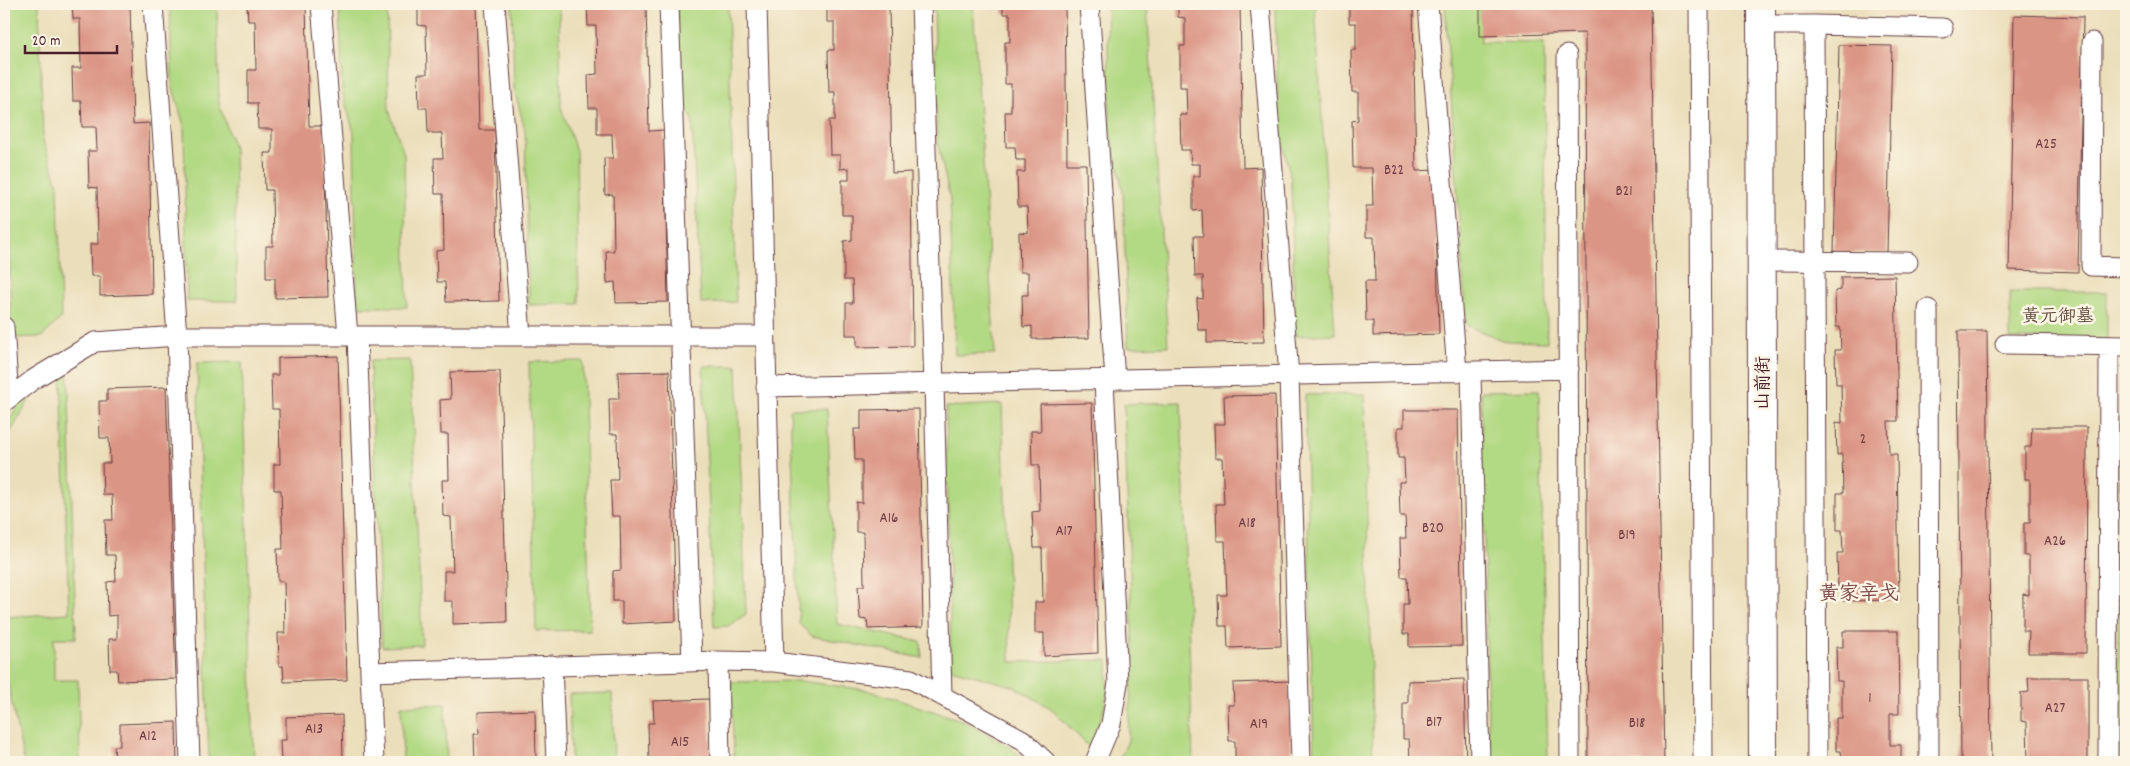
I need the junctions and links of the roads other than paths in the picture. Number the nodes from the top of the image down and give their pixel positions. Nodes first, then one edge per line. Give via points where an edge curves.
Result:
1 (153, 4) edge
2 (322, 4) edge
3 (495, 4) edge
4 (669, 4) edge
5 (756, 4) edge
6 (921, 4) edge
7 (1089, 4) edge
8 (1260, 4) edge
9 (1428, 4) edge
10 (1699, 4) edge
11 (1761, 14) edge
12 (1814, 25) junction
13 (1943, 28) dead end
14 (2092, 42) dead end
15 (1567, 55) dead end
16 (1762, 261) junction
17 (1816, 261) junction
18 (1908, 262) dead end
19 (2126, 267) edge
20 (1928, 309) dead end
21 (4, 327) edge
22 (176, 336) junction
23 (352, 336) junction
24 (521, 336) junction
25 (681, 336) junction
26 (764, 336) junction
27 (2005, 344) dead end
28 (2118, 346) edge
29 (1568, 370) junction
30 (1464, 372) junction
31 (1289, 376) junction
32 (1109, 380) junction
33 (934, 384) junction
34 (766, 387) junction
35 (7, 400) edge
36 (718, 661) junction
37 (692, 662) junction
38 (774, 662) junction
39 (552, 665) junction
40 (370, 672) junction
41 (942, 696) junction
42 (190, 762) edge
43 (374, 762) edge
44 (556, 762) edge
45 (720, 762) edge
46 (1046, 762) edge
47 (1095, 762) edge
48 (1301, 762) edge
49 (1480, 762) edge
50 (1570, 762) edge
51 (1703, 762) edge
52 (1763, 762) edge
53 (1817, 762) edge
54 (1929, 762) edge
55 (2108, 762) edge

1 - 22 lane
2 - 23 lane
3 - 24 lane
4 - 25 lane
5 - 26 lane
6 - 33 lane
7 - 32 lane
8 - 31 lane
9 - 30 lane
10 - 51 lane
11 - 12 lane
11 - 16 street, 山前街
12 - 13 lane
12 - 17 lane
14 - 19 lane via 2091,266
15 - 29 lane
16 - 17 lane
16 - 52 street, 山前街
17 - 18 lane
17 - 53 lane
20 - 54 lane
21 - 35 lane
22 - 23 lane
22 - 35 lane via 95,342 34,378
22 - 42 lane
23 - 24 lane
23 - 40 lane
24 - 25 lane
25 - 26 lane
25 - 37 lane
26 - 34 lane
27 - 28 lane
28 - 55 lane
29 - 30 lane
29 - 50 lane
30 - 31 lane
30 - 49 lane
31 - 32 lane
31 - 48 lane
32 - 33 lane
32 - 47 lane via 1118,683 1112,724
33 - 34 lane
33 - 41 lane
34 - 38 lane
36 - 37 lane
36 - 38 lane
36 - 45 lane
37 - 39 lane
38 - 41 lane via 911,679
39 - 40 lane
39 - 44 lane
40 - 43 lane
41 - 46 lane via 1023,740

